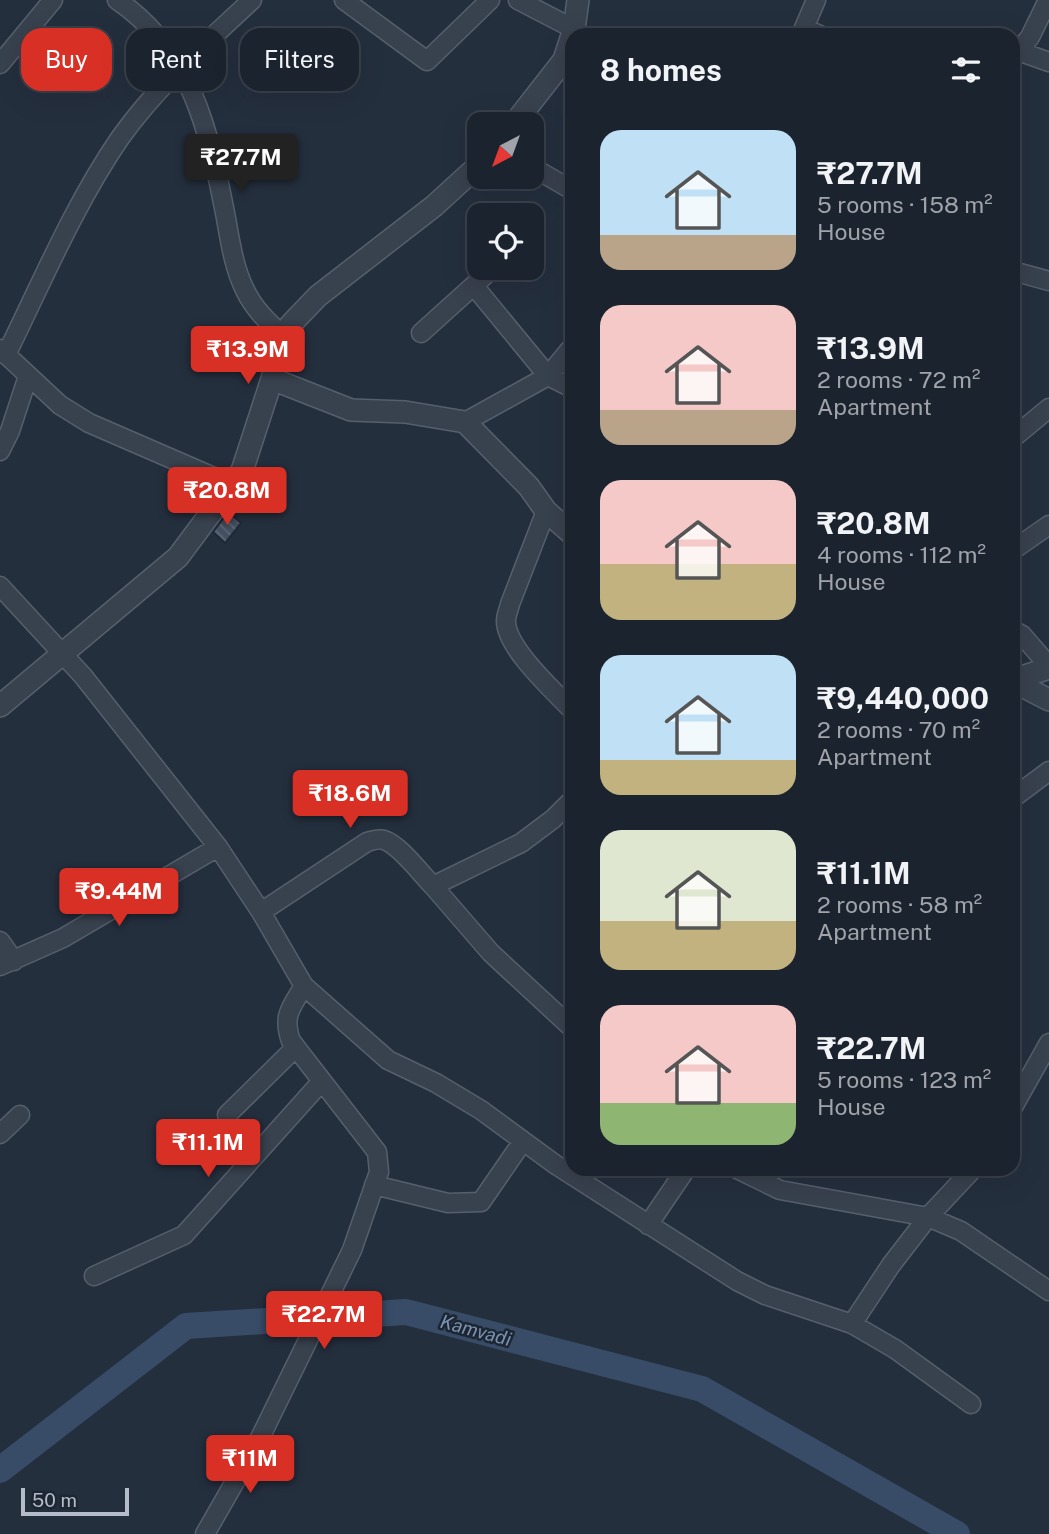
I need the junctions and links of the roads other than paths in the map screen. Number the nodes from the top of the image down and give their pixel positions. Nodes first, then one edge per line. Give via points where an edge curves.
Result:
1 (52, 0) edge
2 (117, 0) edge
3 (253, 0) edge
4 (344, 0) edge
5 (490, 0) edge
6 (518, 0) edge
7 (578, 0) edge
8 (816, 0) edge
9 (1048, 0) edge
10 (148, 28) edge
11 (222, 28) edge
12 (572, 28) edge
13 (574, 28) edge
14 (809, 28) edge
15 (1020, 51) edge
16 (1020, 56) edge
17 (1049, 62) edge
18 (0, 64) edge
19 (565, 66) edge
20 (160, 91) edge
21 (192, 91) edge
22 (525, 112) edge
23 (544, 174) edge
24 (467, 175) edge
25 (565, 186) edge
26 (1020, 273) edge
27 (480, 280) edge
28 (1049, 281) edge
29 (474, 286) junction
30 (421, 333) dead end
31 (282, 335) junction
32 (3, 352) edge
33 (565, 355) edge
34 (28, 376) junction
35 (548, 376) junction
36 (272, 379) junction
37 (565, 384) edge
38 (1049, 408) edge
39 (465, 422) junction
40 (1020, 432) edge
41 (0, 451) edge
42 (232, 485) junction
43 (546, 511) junction
44 (1049, 525) edge
45 (565, 528) edge
46 (1020, 545) edge
47 (0, 586) edge
48 (1020, 634) edge
49 (62, 653) junction
50 (1049, 667) edge
51 (1020, 678) edge
52 (1020, 685) edge
53 (1049, 700) edge
54 (565, 702) edge
55 (0, 706) edge
56 (1049, 771) edge
57 (1020, 793) edge
58 (565, 807) edge
59 (218, 847) junction
60 (433, 886) junction
61 (261, 912) junction
62 (0, 941) edge
63 (7, 964) edge
64 (304, 985) junction
65 (565, 1022) edge
66 (1049, 1043) edge
67 (296, 1047) junction
68 (322, 1081) junction
69 (1020, 1095) edge
70 (20, 1115) dead end
71 (227, 1115) dead end
72 (0, 1134) edge
73 (523, 1141) junction
74 (565, 1169) edge
75 (575, 1176) edge
76 (681, 1176) edge
77 (751, 1176) edge
78 (966, 1176) edge
79 (374, 1185) junction
80 (928, 1217) junction
81 (648, 1225) junction
82 (94, 1276) dead end
83 (1049, 1291) edge
84 (852, 1324) junction
85 (971, 1404) dead end
86 (205, 1534) edge

1 - 18 street
2 - 10 street
3 - 11 street
4 - 5 street via 427,61
6 - 12 street
7 - 13 street
8 - 14 street
9 - 15 street
16 - 17 street
19 - 22 street
20 - 32 street via 121,137 93,182
21 - 31 street via 209,137 236,268 258,313
23 - 25 street
24 - 31 street via 318,296
26 - 28 street
27 - 29 street
29 - 30 street
29 - 35 street
31 - 36 street
32 - 34 street
33 - 35 street
34 - 41 street
34 - 42 street via 89,423
35 - 37 street
35 - 39 street
36 - 39 street via 351,410 405,412
36 - 42 street via 242,471
38 - 40 street
39 - 43 street via 529,487
42 - 49 street via 178,557
43 - 45 street
43 - 54 street via 506,620 516,646
44 - 46 street
47 - 49 street
48 - 50 street
49 - 55 street
49 - 59 street
50 - 51 street
52 - 53 street
56 - 57 street
58 - 60 street via 522,843
59 - 61 street
59 - 63 street via 63,938
60 - 61 street via 394,846 376,839
60 - 65 street via 491,953
61 - 64 street
62 - 63 street
64 - 67 street via 287,1013 287,1030
64 - 73 street via 388,1060 470,1103
66 - 69 street
67 - 68 street
67 - 71 street
68 - 79 street via 377,1152 379,1172
68 - 82 street via 184,1235
70 - 72 street
73 - 74 street
73 - 79 street via 481,1202 448,1203
75 - 81 street
76 - 81 street
77 - 80 street via 780,1190
78 - 80 street
79 - 86 street via 352,1250 261,1436
80 - 83 street via 961,1231
80 - 84 street
81 - 84 street via 765,1295
84 - 85 street

